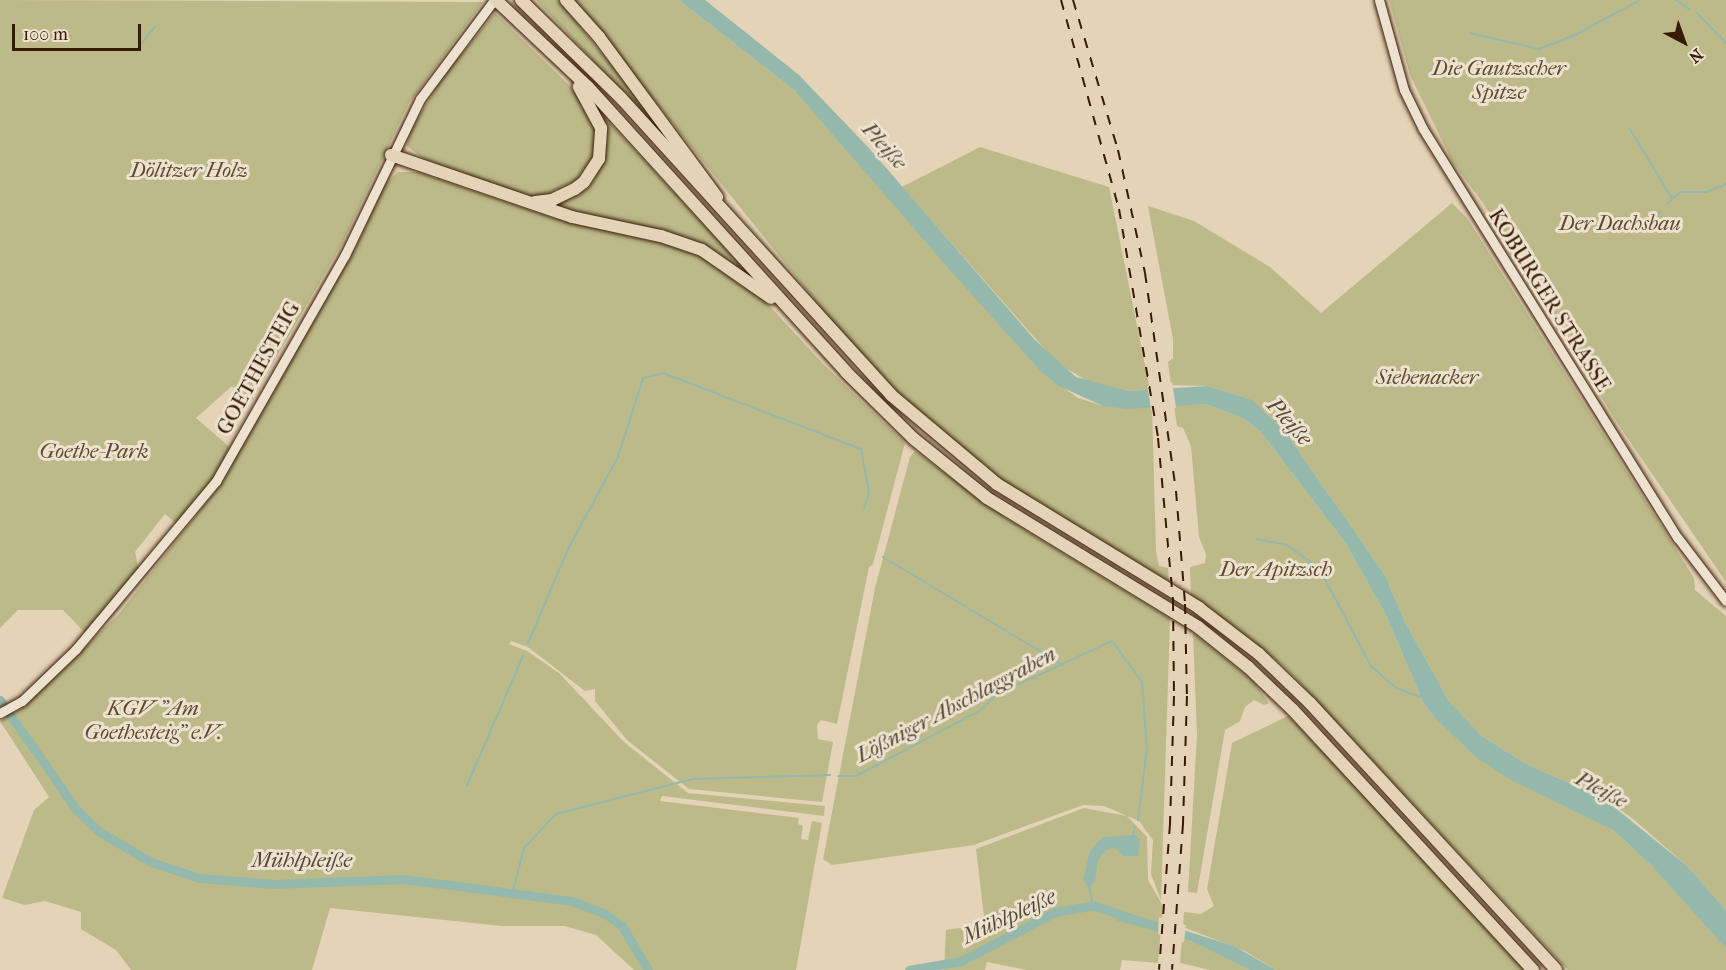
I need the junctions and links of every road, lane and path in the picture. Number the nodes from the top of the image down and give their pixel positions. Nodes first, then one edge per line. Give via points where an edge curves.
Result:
1 (495, 0) edge
2 (521, 0) edge
3 (566, 0) edge
4 (1379, 0) edge
5 (561, 59) junction
6 (391, 155) junction
7 (531, 203) junction
8 (729, 219) junction
9 (798, 320) junction
10 (1726, 601) edge
11 (0, 713) edge
12 (1533, 970) edge
13 (1556, 970) edge

1 - 5 highway
1 - 6 main road, GOETHESTEIG via 420,99
2 - 8 highway via 614,92
3 - 8 highway via 705,176
4 - 10 main road, KOBURGER STRASSE via 1404,90 1423,129 1678,538
5 - 7 highway via 597,117 602,142 599,159 575,189 552,200
5 - 9 highway
6 - 7 highway
6 - 11 main road, GOETHESTEIG via 345,255 216,481 76,649 14,706
7 - 9 highway via 702,250
8 - 13 highway via 875,378 957,454 1030,506 1199,608 1259,654 1310,703
9 - 12 highway via 881,408 969,485 1198,627 1248,667 1293,710

